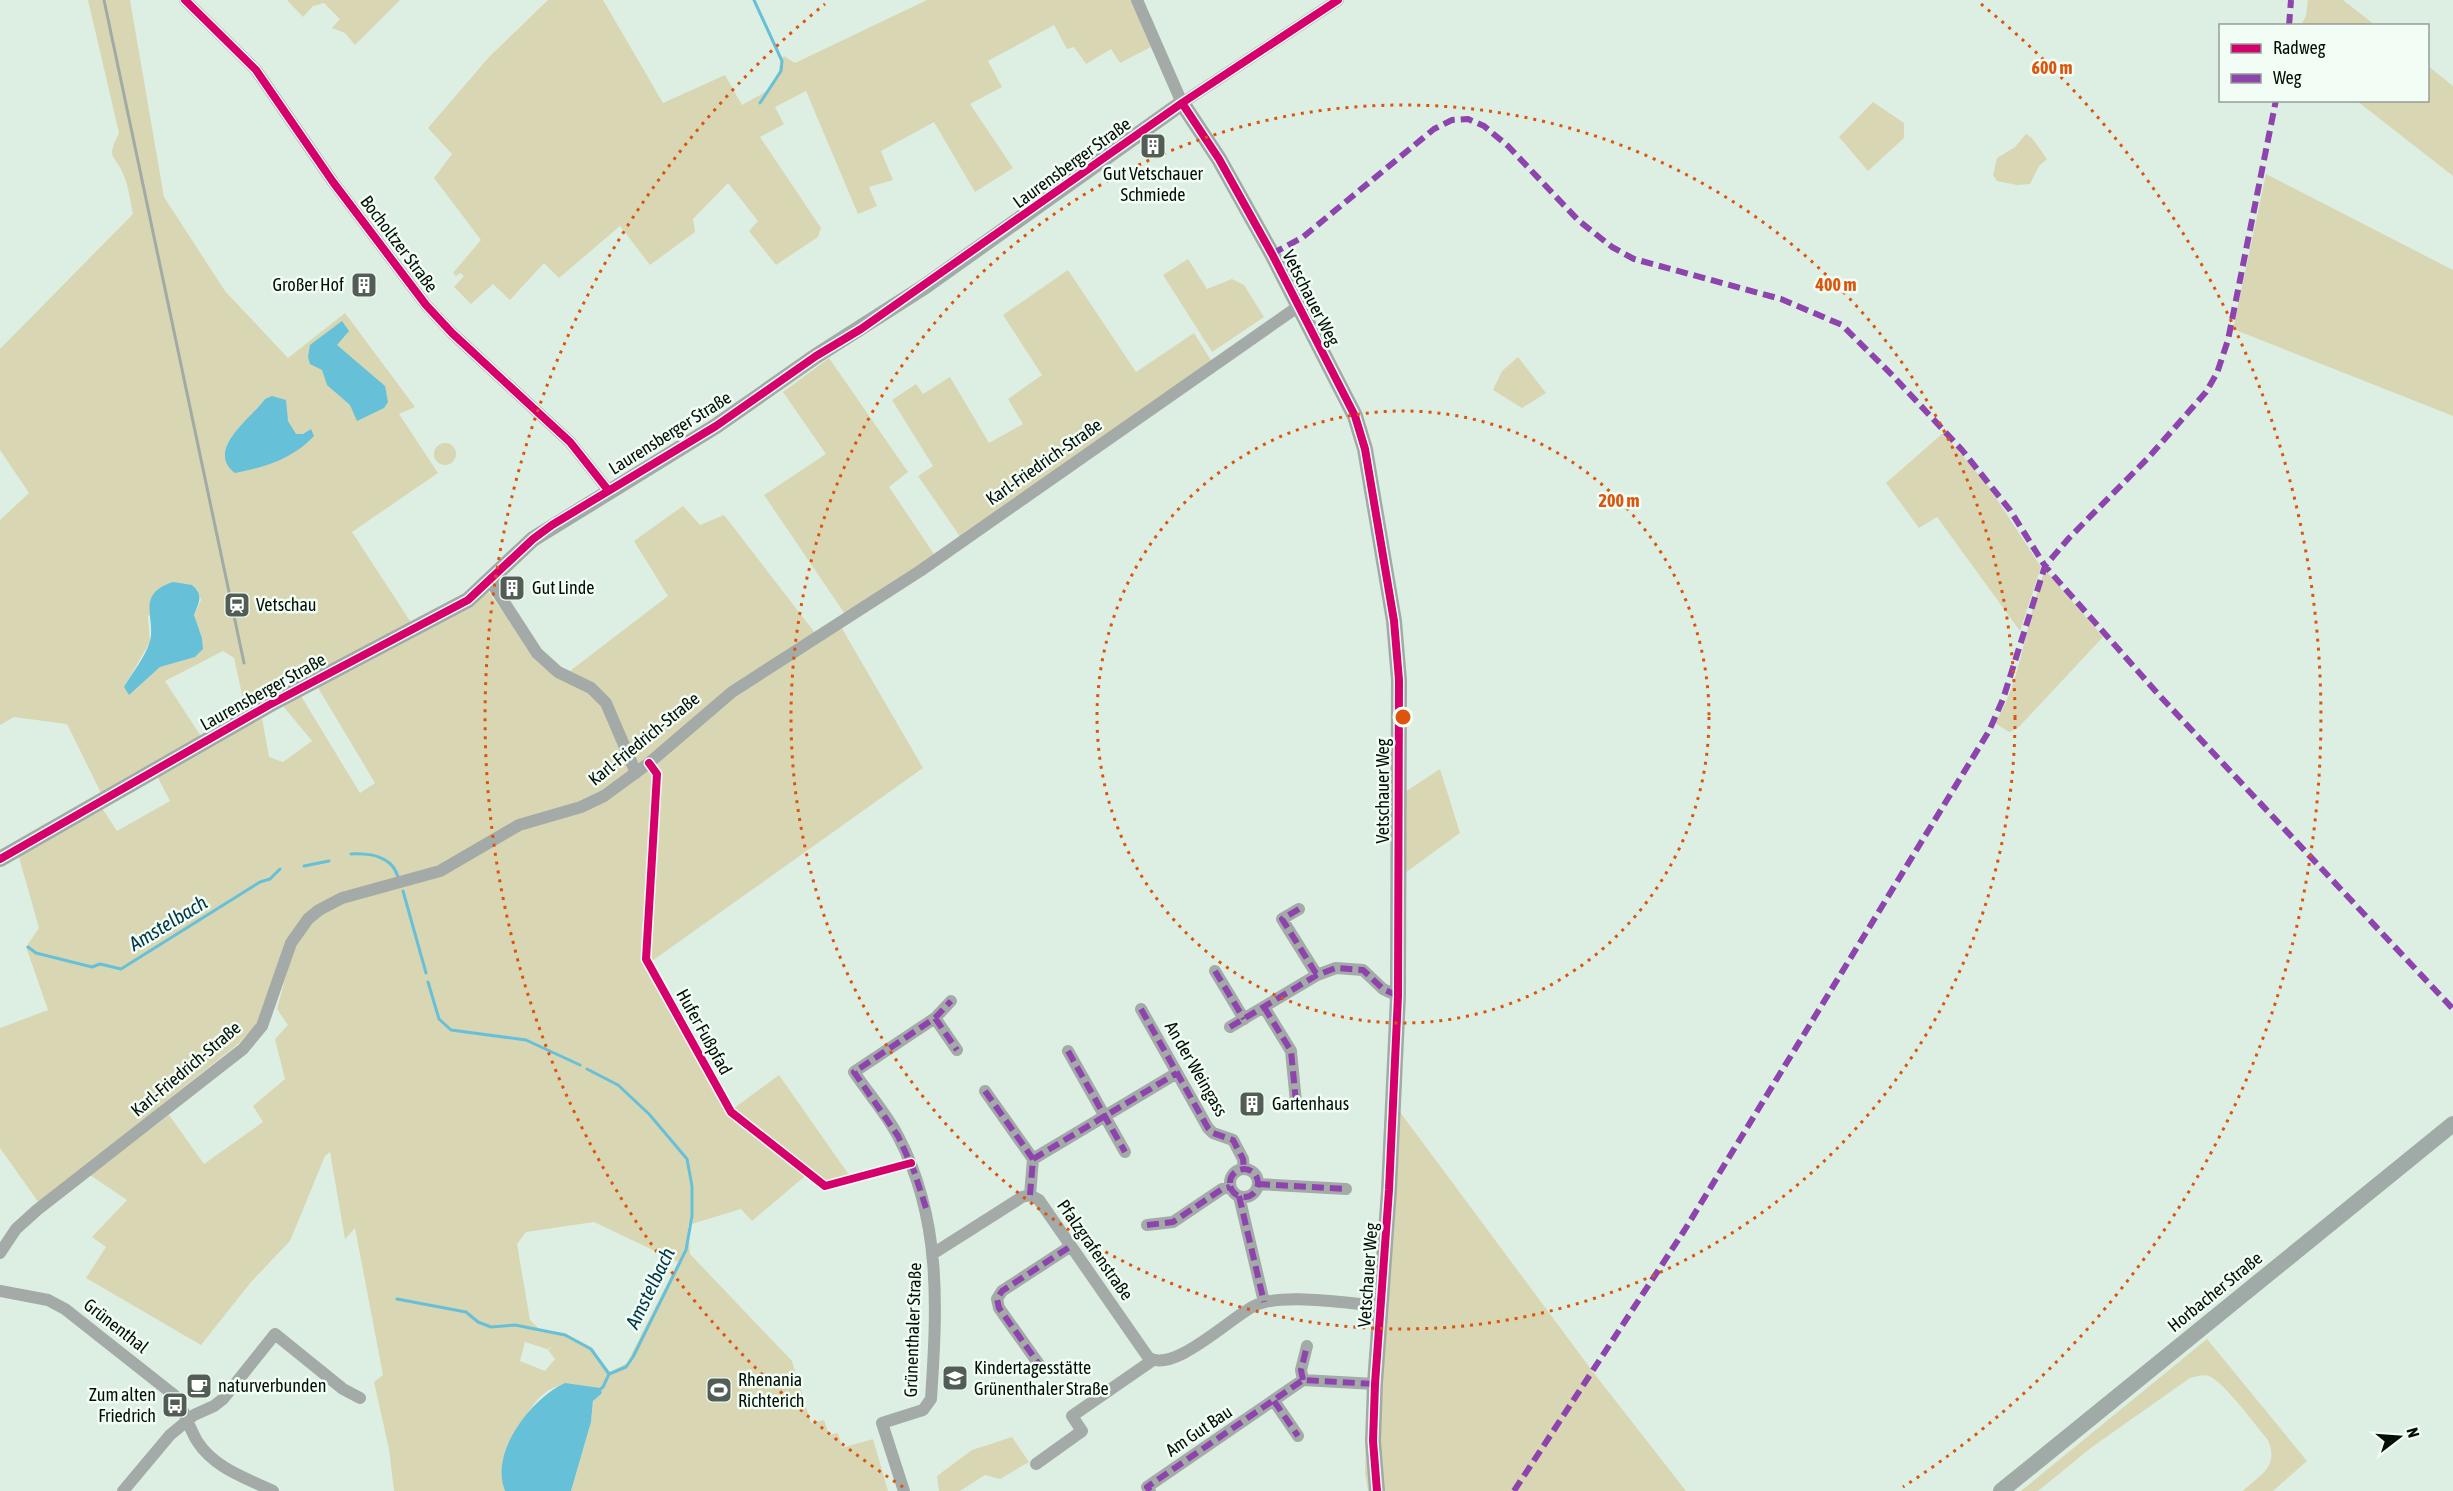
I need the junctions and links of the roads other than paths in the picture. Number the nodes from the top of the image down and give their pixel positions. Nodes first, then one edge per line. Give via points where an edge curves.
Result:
1 (185, 0) edge
2 (1137, 0) edge
3 (1338, 0) edge
4 (1182, 103) junction
5 (1299, 306) junction
6 (608, 490) junction
7 (489, 579) junction
8 (636, 773) junction
9 (0, 859) edge
10 (1299, 909) dead end
11 (1215, 971) dead end
12 (1317, 975) junction
13 (1398, 996) junction
14 (951, 1001) dead end
15 (1264, 1007) junction
16 (1141, 1009) dead end
17 (934, 1018) junction
18 (1244, 1018) junction
19 (1230, 1027) dead end
20 (957, 1050) dead end
21 (1068, 1051) dead end
22 (1177, 1073) junction
23 (985, 1091) dead end
24 (1296, 1102) dead end
25 (1104, 1116) junction
26 (2453, 1124) edge
27 (1125, 1152) dead end
28 (1033, 1159) junction
29 (1244, 1169) junction
30 (1258, 1184) junction
31 (1230, 1187) junction
32 (1346, 1188) dead end
33 (1030, 1195) junction
34 (1239, 1196) junction
35 (1147, 1226) dead end
36 (1071, 1246) junction
37 (0, 1253) edge
38 (934, 1253) junction
39 (0, 1292) edge
40 (1264, 1302) junction
41 (1381, 1306) junction
42 (1307, 1346) dead end
43 (1153, 1360) junction
44 (1043, 1370) dead end
45 (1303, 1380) junction
46 (1375, 1384) junction
47 (360, 1398) dead end
48 (1274, 1401) junction
49 (188, 1420) junction
50 (1298, 1436) dead end
51 (1036, 1464) dead end
52 (123, 1491) edge
53 (273, 1491) edge
54 (904, 1491) edge
55 (1150, 1491) edge
56 (1377, 1491) edge
57 (2001, 1491) edge

1 - 6 street, Bocholtzer Straße via 256,70 426,306 570,442
2 - 4 street, Vetschauer Weg
3 - 4 street, Laurensberger Straße
4 - 5 street, Vetschauer Weg via 1219,159
4 - 6 street, Laurensberger Straße via 915,293 716,426
5 - 8 street, Karl-Friedrich-Straße via 920,571 732,692
5 - 13 street, Vetschauer Weg via 1360,427 1394,621 1399,680
6 - 7 street, Laurensberger Straße via 533,539
7 - 8 street via 537,653 558,672 591,688 606,703
7 - 9 street, Laurensberger Straße via 468,600 269,705
8 - 37 street, Karl-Friedrich-Straße via 604,796 519,825 440,871 342,898 319,910 291,943 262,1026 243,1048 37,1210 16,1229
10 - 12 street via 1282,919
11 - 18 street
12 - 13 street via 1336,968 1363,970 1383,989
12 - 15 street
13 - 41 street, Vetschauer Weg
14 - 17 street, Grünenthaler Straße
15 - 18 street
15 - 24 street via 1291,1052
16 - 22 street, An der Weingass
17 - 20 street
17 - 38 street, Grünenthaler Straße via 854,1072 889,1122 914,1171
18 - 19 street
21 - 25 street
22 - 25 street
22 - 29 street, An der Weingass via 1208,1128 1233,1140
23 - 28 street
25 - 27 street
25 - 28 street
26 - 57 street, Horbacher Straße
28 - 33 street
29 - 30 street, An der Weingass via 1255,1173
29 - 31 street via 1232,1175
30 - 32 street
30 - 34 street via 1251,1195
31 - 34 street
31 - 35 street via 1173,1222
33 - 36 street, Pfalzgrafenstraße via 1039,1200
33 - 38 street, Pfalzgrafenstraße
34 - 40 street
36 - 43 street, Pfalzgrafenstraße
36 - 44 street via 1002,1291 997,1299 999,1308
38 - 54 street, Grünenthaler Straße via 931,1399 923,1410 882,1424
39 - 49 street, Grünenthal via 48,1300 65,1309 165,1387 184,1408
40 - 41 street via 1274,1298
40 - 43 street via 1173,1359
41 - 46 street, Vetschauer Weg
42 - 45 street via 1301,1370
43 - 51 street via 1072,1416 1082,1431
45 - 46 street
45 - 48 street, Am Gut Bau
46 - 56 street, Vetschauer Weg via 1373,1441
47 - 49 street via 342,1389 275,1334 222,1399
48 - 50 street
48 - 55 street, Am Gut Bau via 1147,1487
49 - 52 street via 160,1445
49 - 53 street, Grünenthal via 197,1442 209,1457

